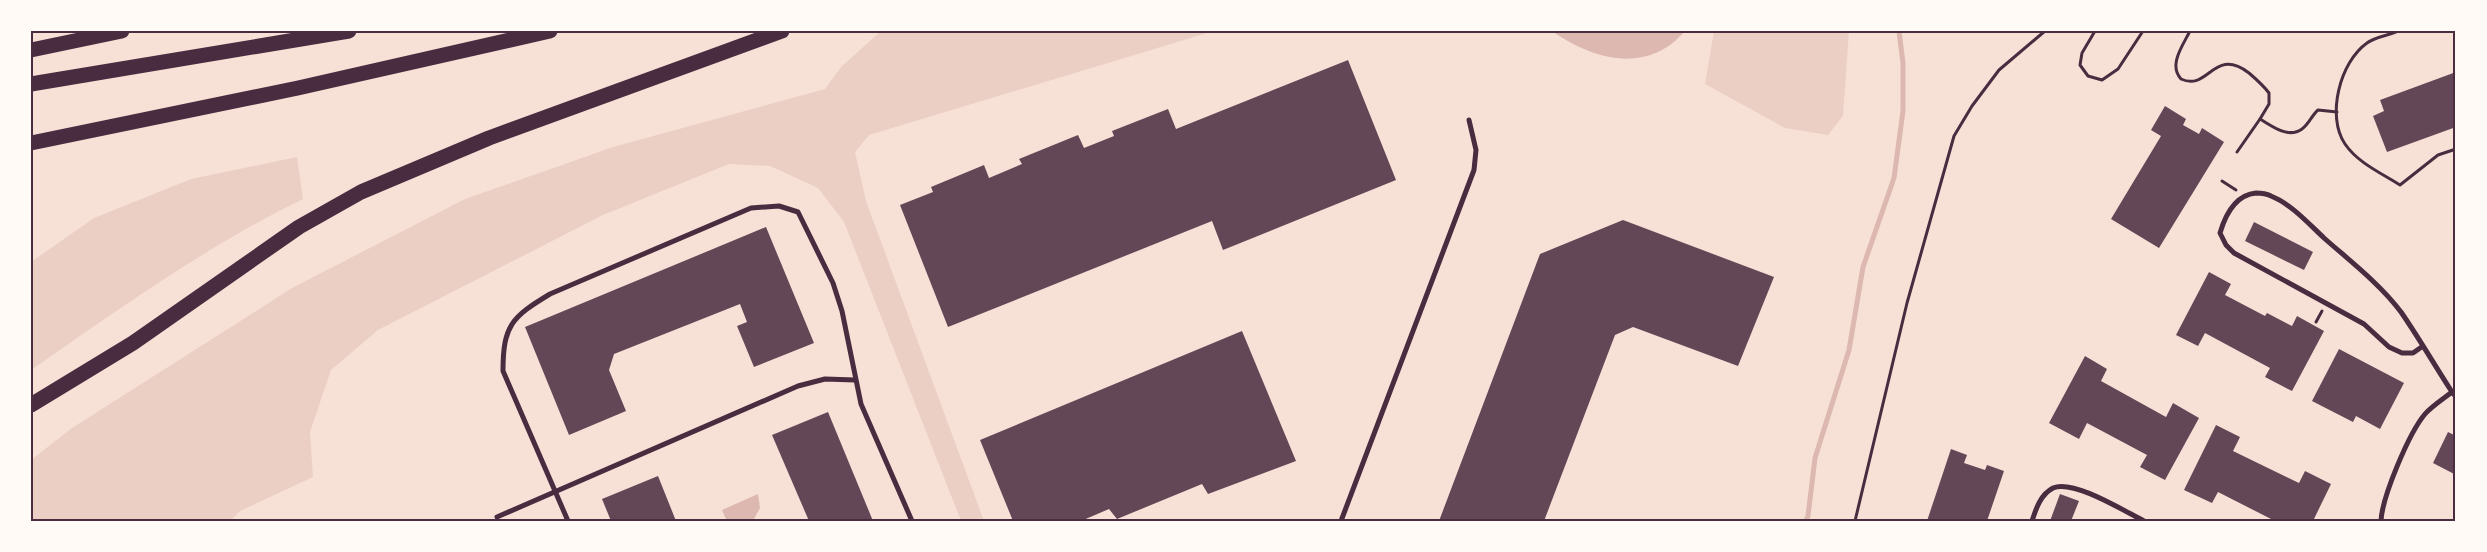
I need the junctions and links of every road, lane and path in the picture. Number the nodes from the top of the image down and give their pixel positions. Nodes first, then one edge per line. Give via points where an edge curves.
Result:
1 (122, 31) edge
2 (349, 31) edge
3 (550, 31) edge
4 (782, 31) edge
5 (2046, 31) edge
6 (2094, 31) edge
7 (2143, 31) edge
8 (2190, 31) edge
9 (2399, 31) edge
10 (31, 50) edge
11 (31, 84) edge
12 (2337, 112) junction
13 (2260, 119) junction
14 (1469, 120) dead end
15 (31, 143) edge
16 (2456, 149) edge
17 (2237, 152) dead end
18 (2423, 346) junction
19 (855, 380) junction
20 (2454, 395) edge
21 (31, 405) edge
22 (554, 492) junction
23 (497, 517) dead end
24 (568, 521) edge
25 (912, 521) edge
26 (1341, 521) edge
27 (1855, 521) edge
28 (2032, 521) edge
29 (2144, 521) edge
30 (2380, 521) edge

1 - 10 highway
2 - 11 highway
3 - 15 highway via 298,88
4 - 21 highway via 489,138 361,192 298,228 118,353
5 - 27 path via 1999,70 1954,136 1905,312
6 - 7 path via 2082,53 2080,65 2088,76 2102,80 2118,69
8 - 13 path via 2176,61 2178,77 2193,81 2222,64 2239,66 2269,93 2269,104
9 - 12 path via 2367,42 2349,63 2339,91
12 - 13 path via 2318,110 2302,129 2290,133
12 - 16 path via 2341,135 2350,150 2365,164 2400,185 2438,155
13 - 17 path
14 - 26 street via 1476,150 1474,170
18 - 18 street via 2400,311 2375,284 2289,206 2270,195 2255,193 2233,206 2220,233 2234,253 2364,324 2389,347 2402,353 2413,353
18 - 20 street
19 - 22 street via 825,379 798,386
19 - 22 street via 842,311 833,283 798,212 779,206 751,208 550,294 526,308 511,324 503,344 503,371
19 - 25 street via 861,404
20 - 30 street via 2425,415 2414,432 2386,495
22 - 23 street
22 - 24 street
28 - 29 street via 2039,500 2053,488 2073,487

